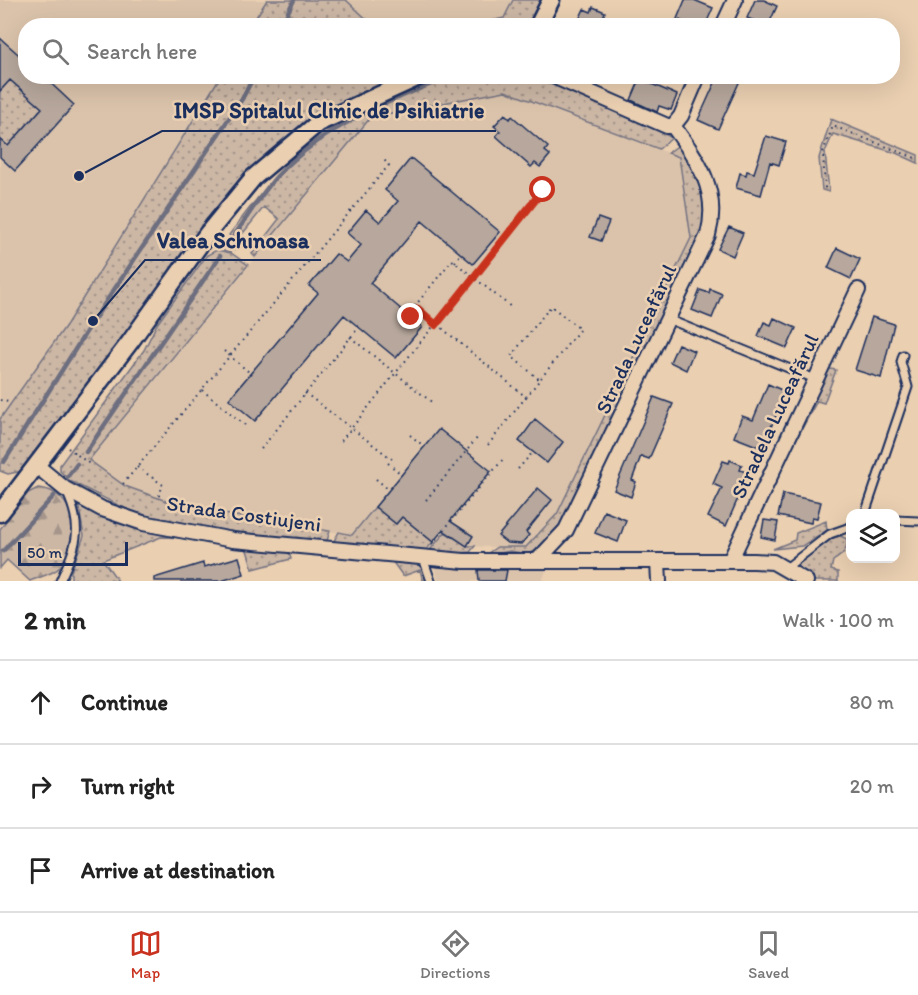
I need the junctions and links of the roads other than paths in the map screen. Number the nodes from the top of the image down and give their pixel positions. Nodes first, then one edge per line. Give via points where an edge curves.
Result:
1 (551, 0) edge
2 (735, 0) edge
3 (542, 18) edge
4 (727, 18) edge
5 (403, 84) edge
6 (572, 84) edge
7 (695, 84) edge
8 (674, 126) junction
9 (858, 290) dead end
10 (670, 320) junction
11 (903, 355) dead end
12 (815, 379) junction
13 (37, 466) junction
14 (65, 489) junction
15 (866, 509) edge
16 (0, 513) edge
17 (900, 520) edge
18 (918, 521) edge
19 (846, 528) edge
20 (423, 558) junction
21 (537, 561) junction
22 (730, 561) junction
23 (658, 562) junction
24 (786, 568) junction
25 (60, 581) edge
26 (431, 581) edge
27 (659, 581) edge
28 (807, 581) edge

1 - 3 street
2 - 4 street
5 - 13 street via 318,123 253,178
6 - 8 street via 660,124
7 - 8 street
8 - 10 street, Strada Luceafărul via 700,166 713,207 708,235
9 - 12 street, Stradela Luceafărul
10 - 12 lane
10 - 21 street, Strada Luceafărul via 567,530
11 - 15 lane via 901,362 908,387
12 - 22 street, Stradela Luceafărul
13 - 14 street, Strada Costiujeni
13 - 16 street
14 - 20 street, Strada Costiujeni via 102,510 196,534
14 - 25 lane, Strada Costiujeni via 79,532
17 - 18 lane
19 - 24 lane via 830,534
20 - 21 street, Strada Costiujeni
20 - 26 lane
21 - 23 street, Strada Costiujeni
22 - 23 street, Strada Costiujeni
22 - 24 street, Strada Costiujeni via 773,562
23 - 27 street
24 - 28 street, Strada Costiujeni

